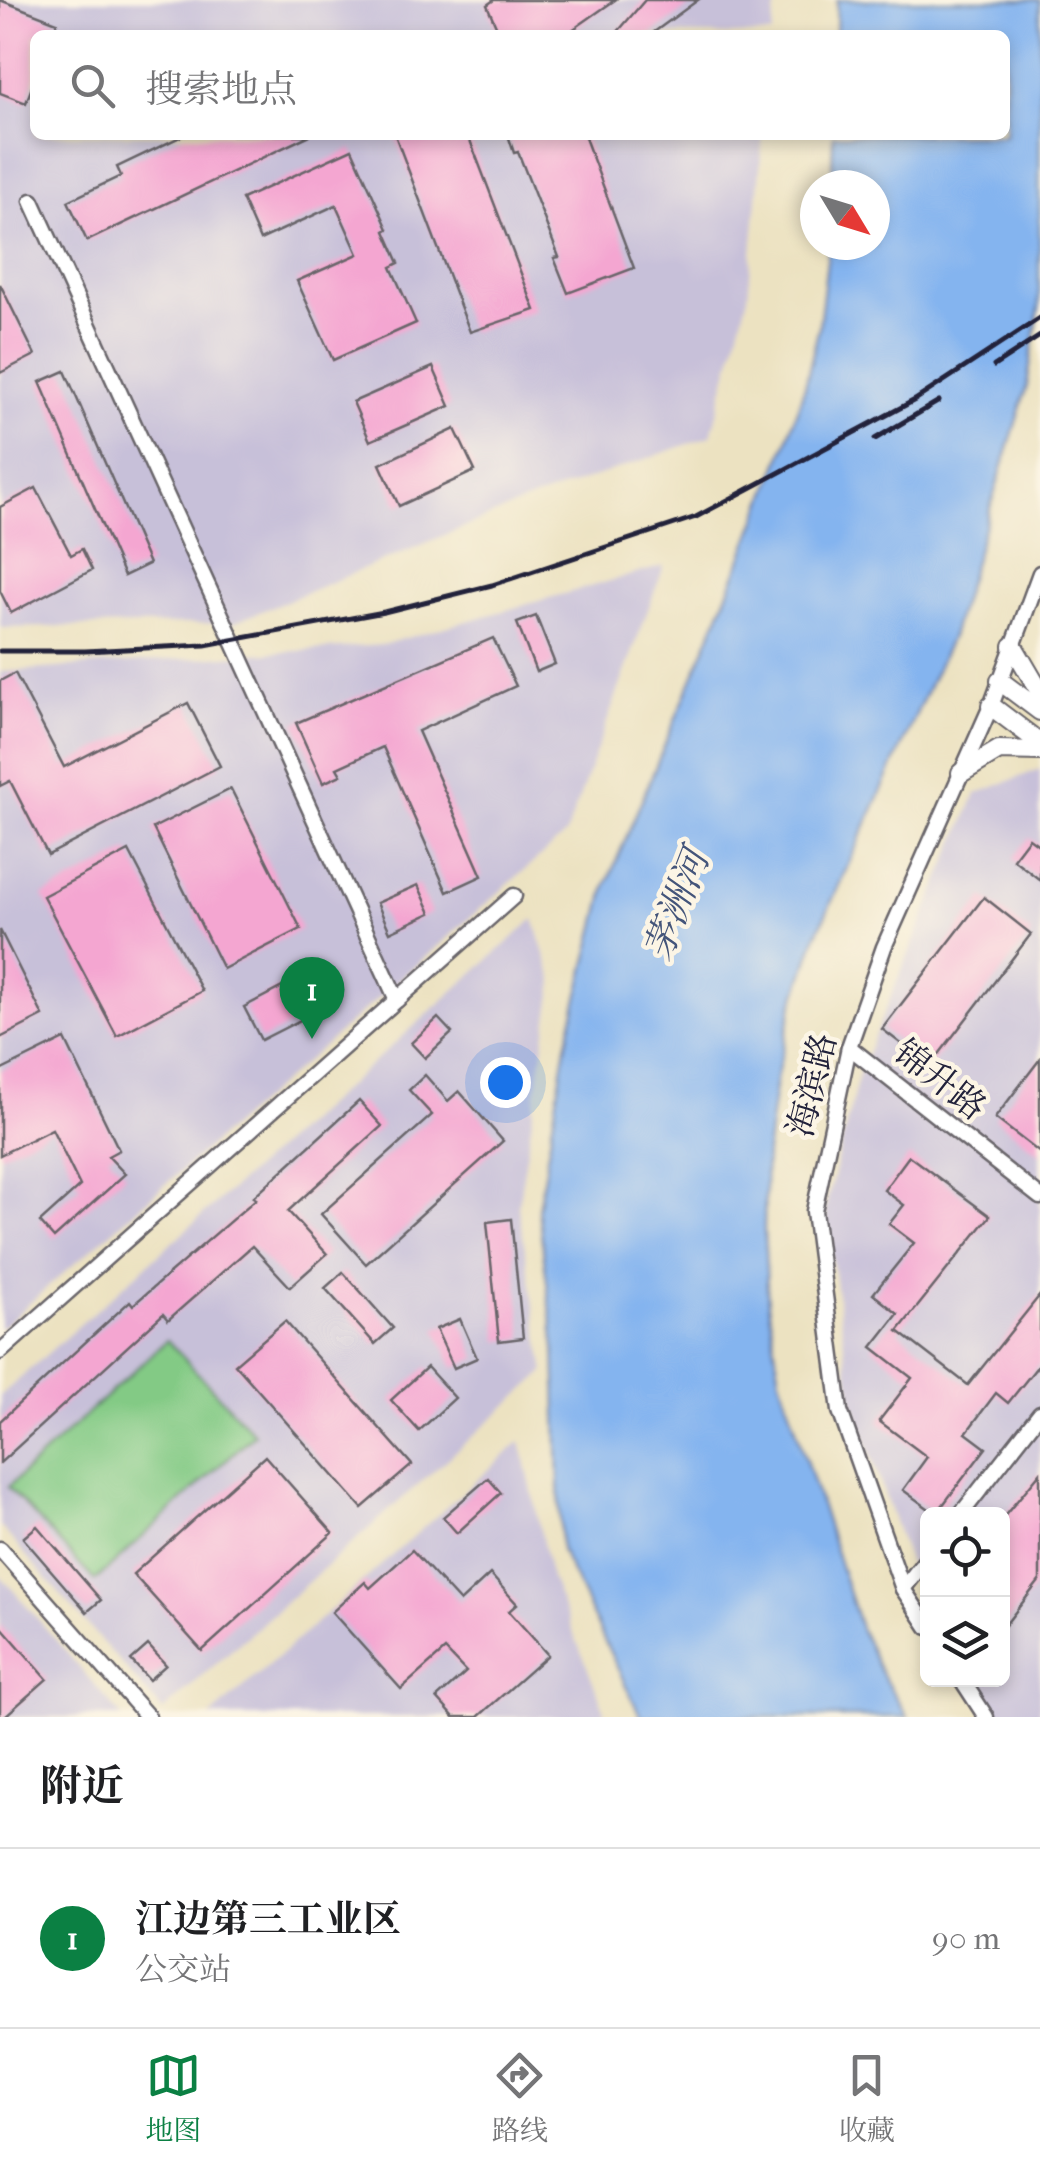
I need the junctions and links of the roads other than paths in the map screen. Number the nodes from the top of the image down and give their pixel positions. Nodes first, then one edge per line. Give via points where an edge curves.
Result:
1 (32, 201) dead end
2 (1040, 573) edge
3 (1013, 646) junction
4 (1000, 681) junction
5 (1040, 692) edge
6 (990, 706) junction
7 (1040, 712) edge
8 (1040, 743) edge
9 (1040, 751) edge
10 (961, 773) junction
11 (514, 896) dead end
12 (396, 1000) junction
13 (850, 1048) junction
14 (1040, 1197) edge
15 (0, 1352) edge
16 (1040, 1413) edge
17 (966, 1507) edge
18 (0, 1549) edge
19 (920, 1567) edge
20 (903, 1589) junction
21 (920, 1614) edge
22 (967, 1687) edge
23 (148, 1717) edge
24 (986, 1717) edge

1 - 12 street
2 - 3 street, 海滨路
3 - 4 street, 海滨路
3 - 5 street
4 - 6 street, 海滨路
4 - 7 street
6 - 8 street
6 - 10 street, 海滨路
9 - 10 street via 999,750
10 - 13 street, 海滨路 via 884,947
11 - 12 street
12 - 15 street
13 - 14 street, 锦升路
13 - 20 street, 海滨路 via 814,1211 840,1411
16 - 17 street
18 - 23 street
19 - 20 street
20 - 21 street, 海滨路
22 - 24 street

